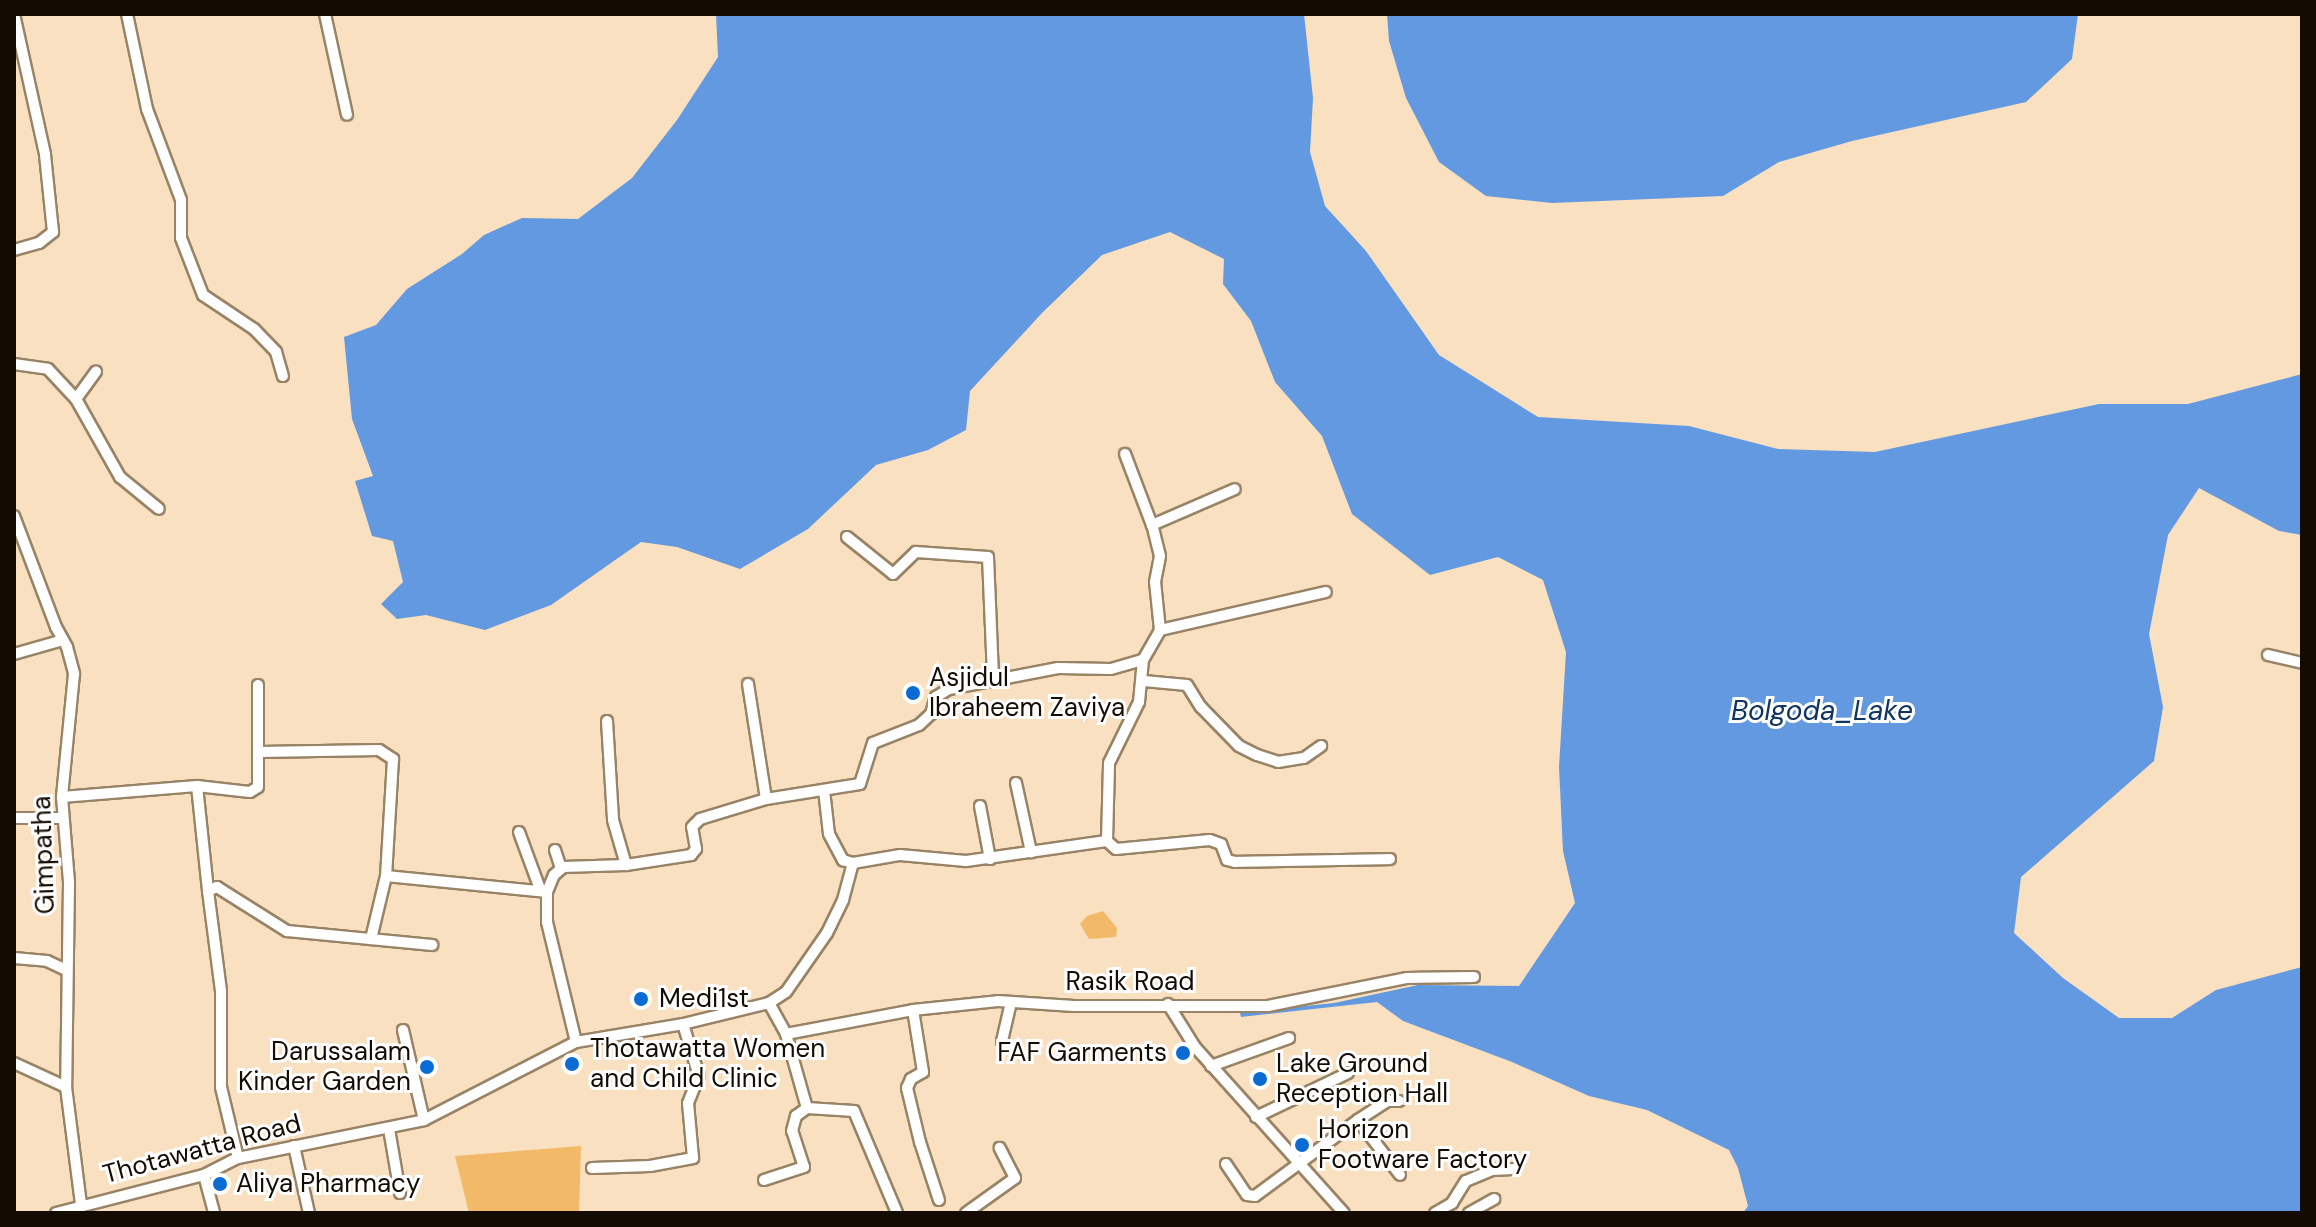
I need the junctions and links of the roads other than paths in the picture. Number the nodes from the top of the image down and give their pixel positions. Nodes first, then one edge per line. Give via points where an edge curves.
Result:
1 (14, 14) edge
2 (127, 14) edge
3 (325, 14) edge
4 (347, 115) dead end
5 (14, 250) edge
6 (14, 364) edge
7 (96, 371) dead end
8 (283, 376) dead end
9 (76, 399) junction
10 (1125, 454) dead end
11 (1235, 489) dead end
12 (159, 509) dead end
13 (14, 516) edge
14 (1152, 525) junction
15 (847, 537) dead end
16 (1326, 592) dead end
17 (1160, 630) junction
18 (63, 640) junction
19 (14, 654) edge
20 (2268, 655) dead end
21 (1143, 660) junction
22 (2302, 663) edge
23 (993, 678) junction
24 (1144, 681) junction
25 (748, 684) dead end
26 (258, 685) dead end
27 (607, 721) dead end
28 (1321, 746) dead end
29 (259, 752) junction
30 (1016, 783) dead end
31 (197, 786) junction
32 (824, 790) junction
33 (62, 797) junction
34 (766, 799) junction
35 (980, 806) dead end
36 (14, 818) edge
37 (62, 818) junction
38 (519, 832) dead end
39 (1107, 841) junction
40 (555, 850) dead end
41 (1031, 852) junction
42 (990, 859) junction
43 (1390, 859) dead end
44 (853, 863) junction
45 (626, 865) junction
46 (561, 869) junction
47 (386, 876) junction
48 (544, 890) junction
49 (208, 891) junction
50 (371, 939) junction
51 (432, 945) dead end
52 (14, 958) edge
53 (66, 970) junction
54 (1474, 977) dead end
55 (1011, 1002) junction
56 (769, 1003) junction
57 (1168, 1004) junction
58 (913, 1010) junction
59 (683, 1024) junction
60 (403, 1030) dead end
61 (786, 1034) junction
62 (1289, 1038) dead end
63 (1002, 1041) dead end
64 (576, 1042) junction
65 (14, 1063) edge
66 (1211, 1066) junction
67 (1348, 1073) dead end
68 (66, 1087) junction
69 (1399, 1101) dead end
70 (807, 1108) junction
71 (1256, 1117) junction
72 (424, 1120) junction
73 (1358, 1120) junction
74 (389, 1129) junction
75 (294, 1146) junction
76 (1000, 1148) dead end
77 (238, 1158) junction
78 (1298, 1162) junction
79 (1226, 1164) dead end
80 (592, 1168) dead end
81 (1513, 1169) dead end
82 (204, 1175) junction
83 (1400, 1175) dead end
84 (764, 1180) dead end
85 (400, 1193) dead end
86 (1494, 1199) dead end
87 (939, 1200) dead end
88 (81, 1204) junction
89 (56, 1213) edge
90 (214, 1213) edge
91 (309, 1213) edge
92 (897, 1213) edge
93 (966, 1213) edge
94 (1344, 1213) edge
95 (1435, 1213) edge
96 (1469, 1213) edge

1 - 5 street via 45,154 53,232 39,243
2 - 8 street via 147,109 181,200 181,238 203,295 254,329 276,352
3 - 4 street
6 - 9 street via 48,369
7 - 9 street
9 - 12 street via 120,477
10 - 14 street
11 - 14 street
13 - 18 street, Gimpatha
14 - 17 street via 1160,556 1155,582
15 - 23 street via 893,574 916,552 988,557
16 - 17 street
17 - 21 street
18 - 19 street
18 - 33 street, Gimpatha via 74,674
20 - 22 street
21 - 23 street via 1111,669 1058,668
21 - 24 street
23 - 32 street via 936,697 931,714 919,725 873,743 860,784
24 - 28 street via 1187,685 1239,746 1257,755 1278,762 1304,758
24 - 39 street via 1109,763
25 - 34 street
26 - 29 street
27 - 45 street via 613,820
29 - 31 street via 258,787 250,792
29 - 47 street via 386,753 393,759
30 - 41 street
31 - 33 street
31 - 49 street
32 - 34 street
32 - 44 street via 829,834 843,860
33 - 37 street, Gimpatha
34 - 45 street via 700,819 692,827 696,849 691,855
35 - 42 street
36 - 37 street
37 - 53 street, Gimpatha via 69,883
38 - 48 street
39 - 41 street
39 - 43 street via 1116,849 1210,840 1221,844 1227,860 1235,862
40 - 46 street
41 - 42 street
42 - 44 street via 900,855
44 - 56 street via 827,933 786,992
45 - 46 street
46 - 48 street
47 - 48 street
47 - 50 street
48 - 64 street
49 - 50 street via 217,887 287,931
49 - 77 street via 221,991 221,1087
50 - 51 street
52 - 53 street via 47,961
53 - 68 street, Gimpatha
54 - 57 street, Rasik Road via 1407,978 1285,1005
55 - 57 street, Rasik Road
55 - 58 street, Rasik Road
55 - 63 street
56 - 59 street, Thotawatta Road
56 - 61 street
57 - 66 street
58 - 61 street, Rasik Road
58 - 87 street via 923,1072 907,1088
59 - 64 street, Thotawatta Road
59 - 80 street via 699,1076 688,1103 693,1158
60 - 72 street
61 - 70 street
62 - 66 street
64 - 72 street, Thotawatta Road
65 - 68 street
66 - 71 street
67 - 71 street
68 - 88 street, Gimpatha
69 - 73 street via 1387,1101
70 - 84 street via 796,1116 792,1131 804,1167
70 - 92 street via 854,1111
71 - 78 street
72 - 74 street, Thotawatta Road
73 - 78 street
73 - 83 street
74 - 75 street, Thotawatta Road
74 - 85 street
75 - 77 street, Thotawatta Road
75 - 91 street
76 - 93 street via 1015,1178
77 - 82 street, Thotawatta Road
78 - 79 street via 1251,1198
78 - 94 street
81 - 95 street via 1492,1170 1466,1181 1452,1203
82 - 88 street, Thotawatta Road
82 - 90 street
86 - 96 street
88 - 89 street, Thotawatta Road

